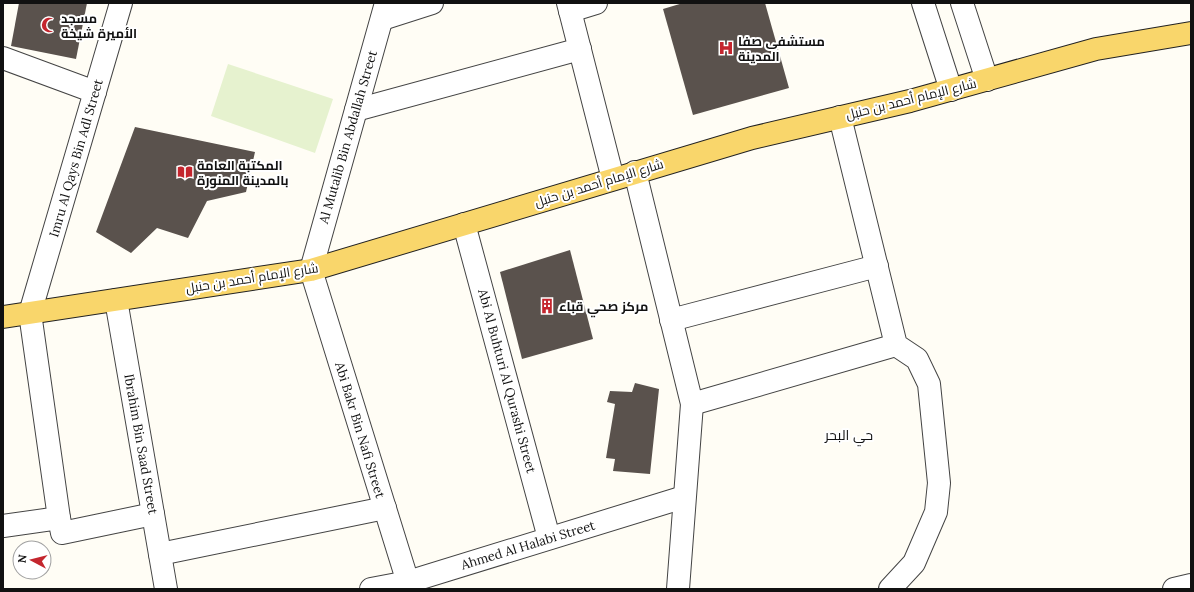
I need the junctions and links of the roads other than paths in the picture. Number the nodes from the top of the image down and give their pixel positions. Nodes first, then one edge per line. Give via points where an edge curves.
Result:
1 (121, 3) edge
2 (432, 3) edge
3 (596, 3) edge
4 (922, 3) edge
5 (962, 3) edge
6 (569, 7) edge
7 (384, 11) edge
8 (1191, 33) edge
9 (580, 49) junction
10 (3, 58) edge
11 (987, 80) junction
12 (951, 90) junction
13 (95, 92) junction
14 (356, 110) junction
15 (840, 117) junction
16 (635, 172) junction
17 (613, 179) junction
18 (464, 224) junction
19 (877, 266) junction
20 (311, 270) junction
21 (116, 300) junction
22 (30, 313) junction
23 (3, 317) edge
24 (671, 320) junction
25 (896, 345) junction
26 (692, 404) junction
27 (684, 497) junction
28 (385, 508) junction
29 (153, 514) junction
30 (59, 518) junction
31 (3, 526) edge
32 (549, 538) junction
33 (160, 554) junction
34 (1191, 584) edge
35 (409, 585) edge
36 (166, 589) edge
37 (372, 589) edge
38 (678, 589) edge
39 (890, 589) edge
40 (1174, 589) edge

1 - 13 street, Imru Al Qays Bin Adl Street
2 - 7 street
3 - 6 street
4 - 12 street
5 - 11 street
6 - 9 street
7 - 14 street, Al Mutalib Bin Abdallah Street
8 - 11 main road, شارع الإمام أحمد بن حنبل via 1096,49
9 - 14 street
9 - 17 street
10 - 13 street
11 - 12 main road, شارع الإمام أحمد بن حنبل
12 - 15 main road, شارع الإمام أحمد بن حنبل
13 - 22 street, Imru Al Qays Bin Adl Street
14 - 20 street, Al Mutalib Bin Abdallah Street
15 - 16 main road, شارع الإمام أحمد بن حنبل via 752,138
15 - 19 street
16 - 17 main road, شارع الإمام أحمد بن حنبل
16 - 24 street
17 - 18 main road, شارع الإمام أحمد بن حنبل
18 - 20 main road, شارع الإمام أحمد بن حنبل
18 - 32 street, Abi Al Buhturi Al Qurashi Street
19 - 24 street
19 - 25 street
20 - 21 main road, شارع الإمام أحمد بن حنبل
20 - 28 street, Abi Bakr Bin Nafi Street
21 - 22 main road, شارع الإمام أحمد بن حنبل
21 - 29 street, Ibrahim Bin Saad Street
22 - 23 main road, شارع الإمام أحمد بن حنبل
22 - 30 street
24 - 26 street
25 - 26 street
25 - 39 street via 917,359 929,384 939,483 936,512 914,563
26 - 27 street
27 - 32 street, Ahmed Al Halabi Street
27 - 38 street
28 - 33 street
28 - 35 street, Abi Bakr Bin Nafi Street
29 - 30 street via 62,533
29 - 33 street, Ibrahim Bin Saad Street
30 - 31 street
32 - 35 street, Ahmed Al Halabi Street
33 - 36 street, Ibrahim Bin Saad Street
34 - 40 street
35 - 37 street, Ahmed Al Halabi Street

